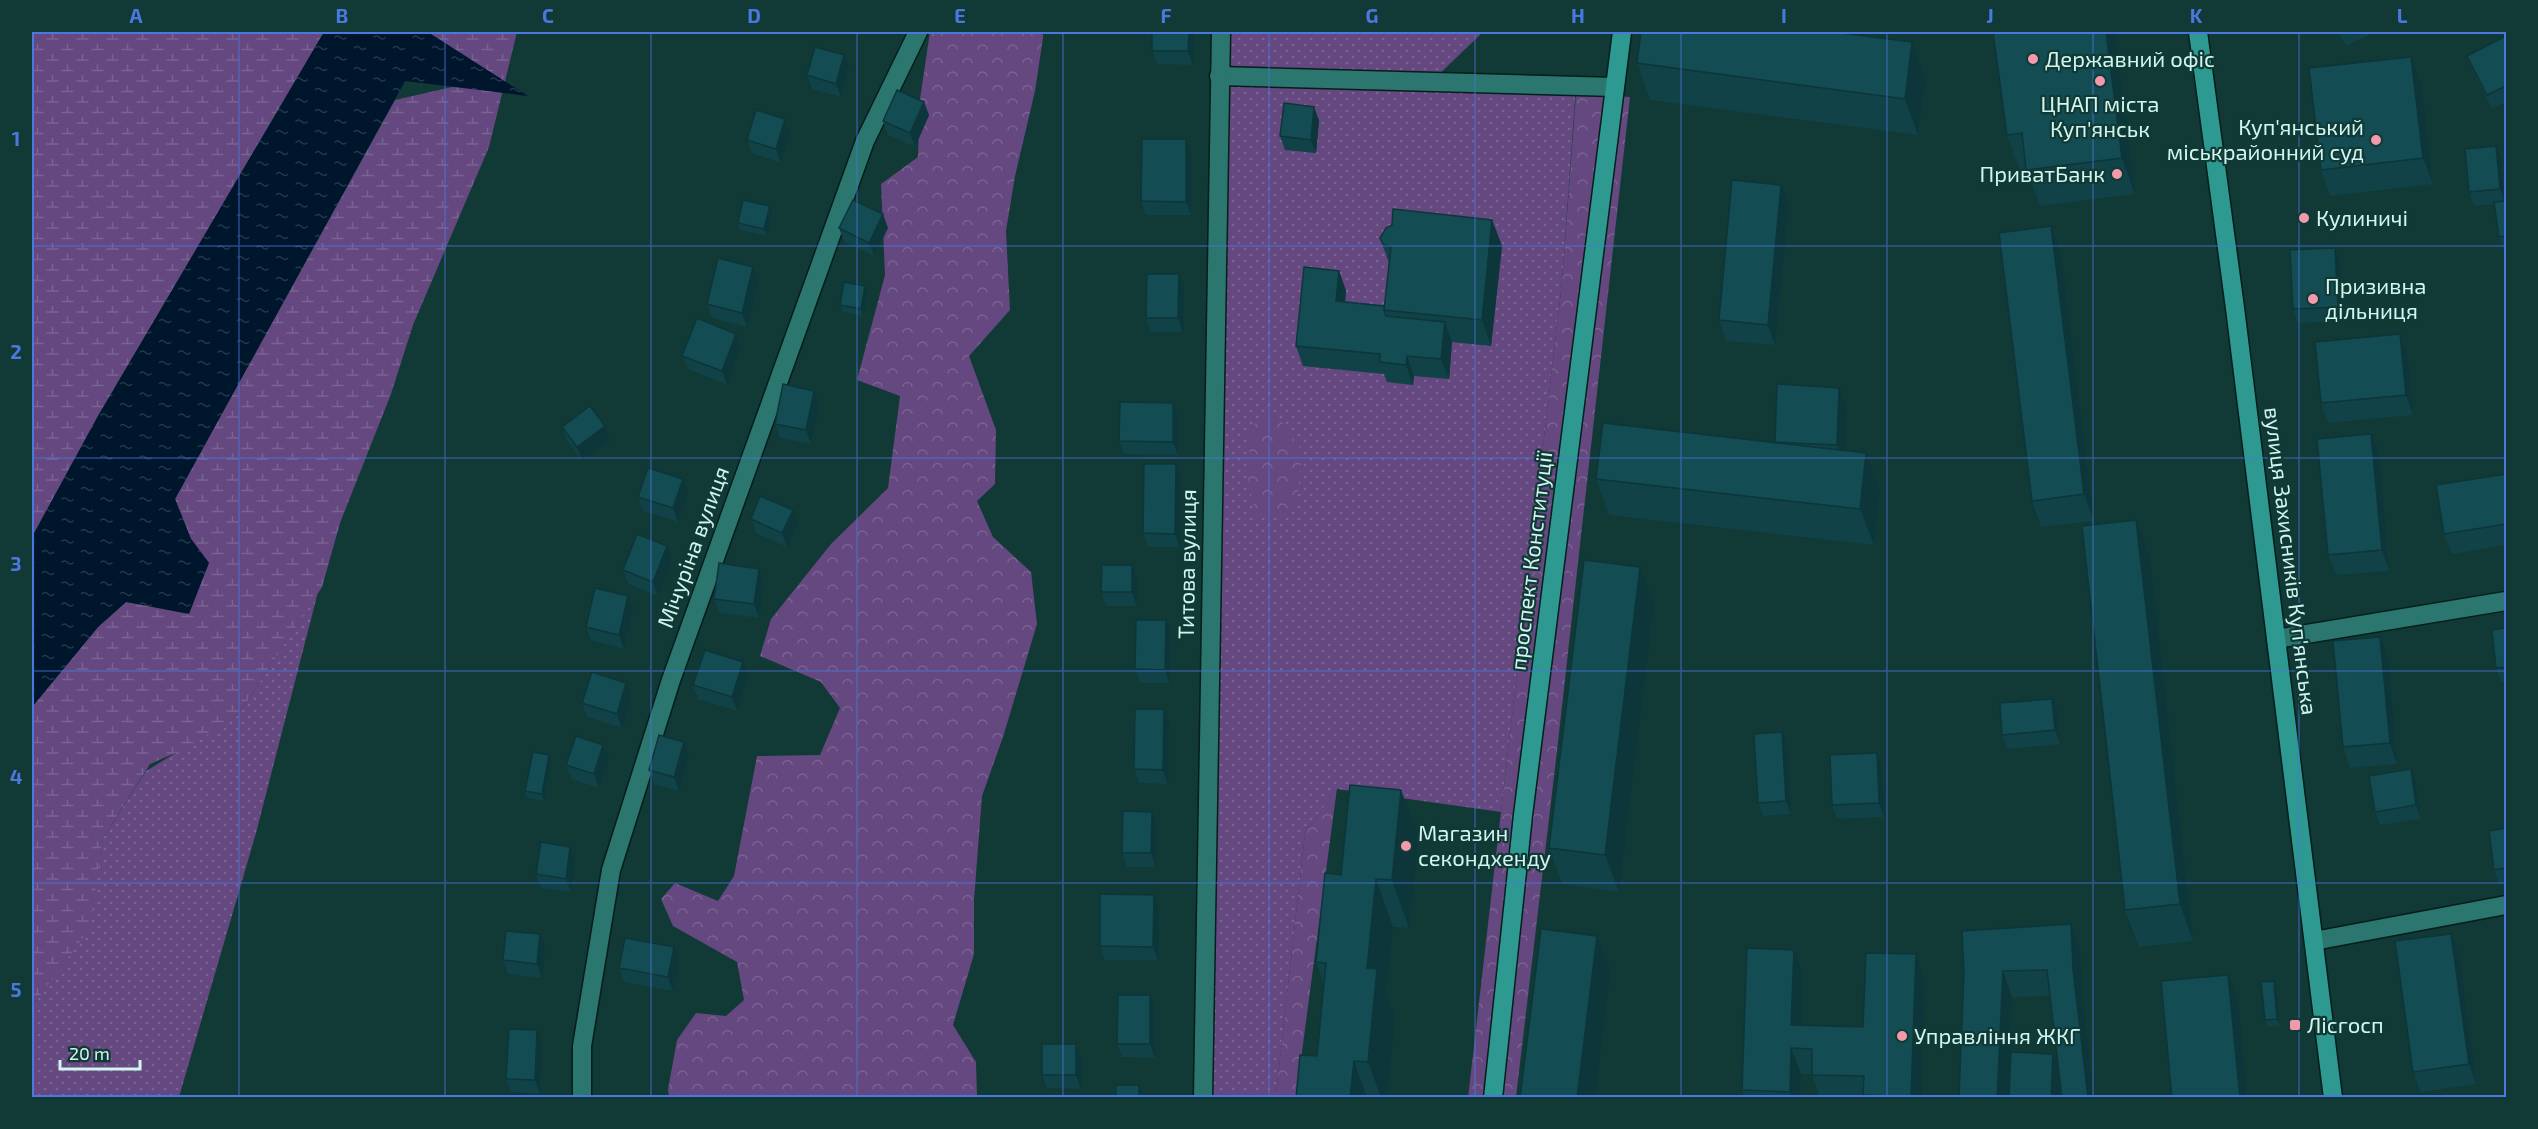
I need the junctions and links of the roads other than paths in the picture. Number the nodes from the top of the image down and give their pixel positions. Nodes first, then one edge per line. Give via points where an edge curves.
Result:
1 (918, 32) edge
2 (1221, 32) edge
3 (1622, 32) edge
4 (2198, 32) edge
5 (1219, 76) junction
6 (1615, 87) junction
7 (2506, 601) edge
8 (2277, 639) junction
9 (2506, 904) edge
10 (2314, 941) junction
11 (582, 1098) edge
12 (1203, 1098) edge
13 (1493, 1098) edge
14 (2334, 1098) edge

1 - 11 street, Мічуріна вулиця via 865,141 667,691 610,870 582,1046
2 - 5 street, Титова вулиця
3 - 6 main road, проспект Конституції
4 - 8 main road, вулиця Захисників Куп'янська
5 - 6 street
5 - 12 street, Титова вулиця
6 - 13 main road, проспект Конституції via 1525,803
7 - 8 street
8 - 10 main road, вулиця Захисників Куп'янська
9 - 10 street
10 - 14 main road, вулиця Захисників Куп'янська

